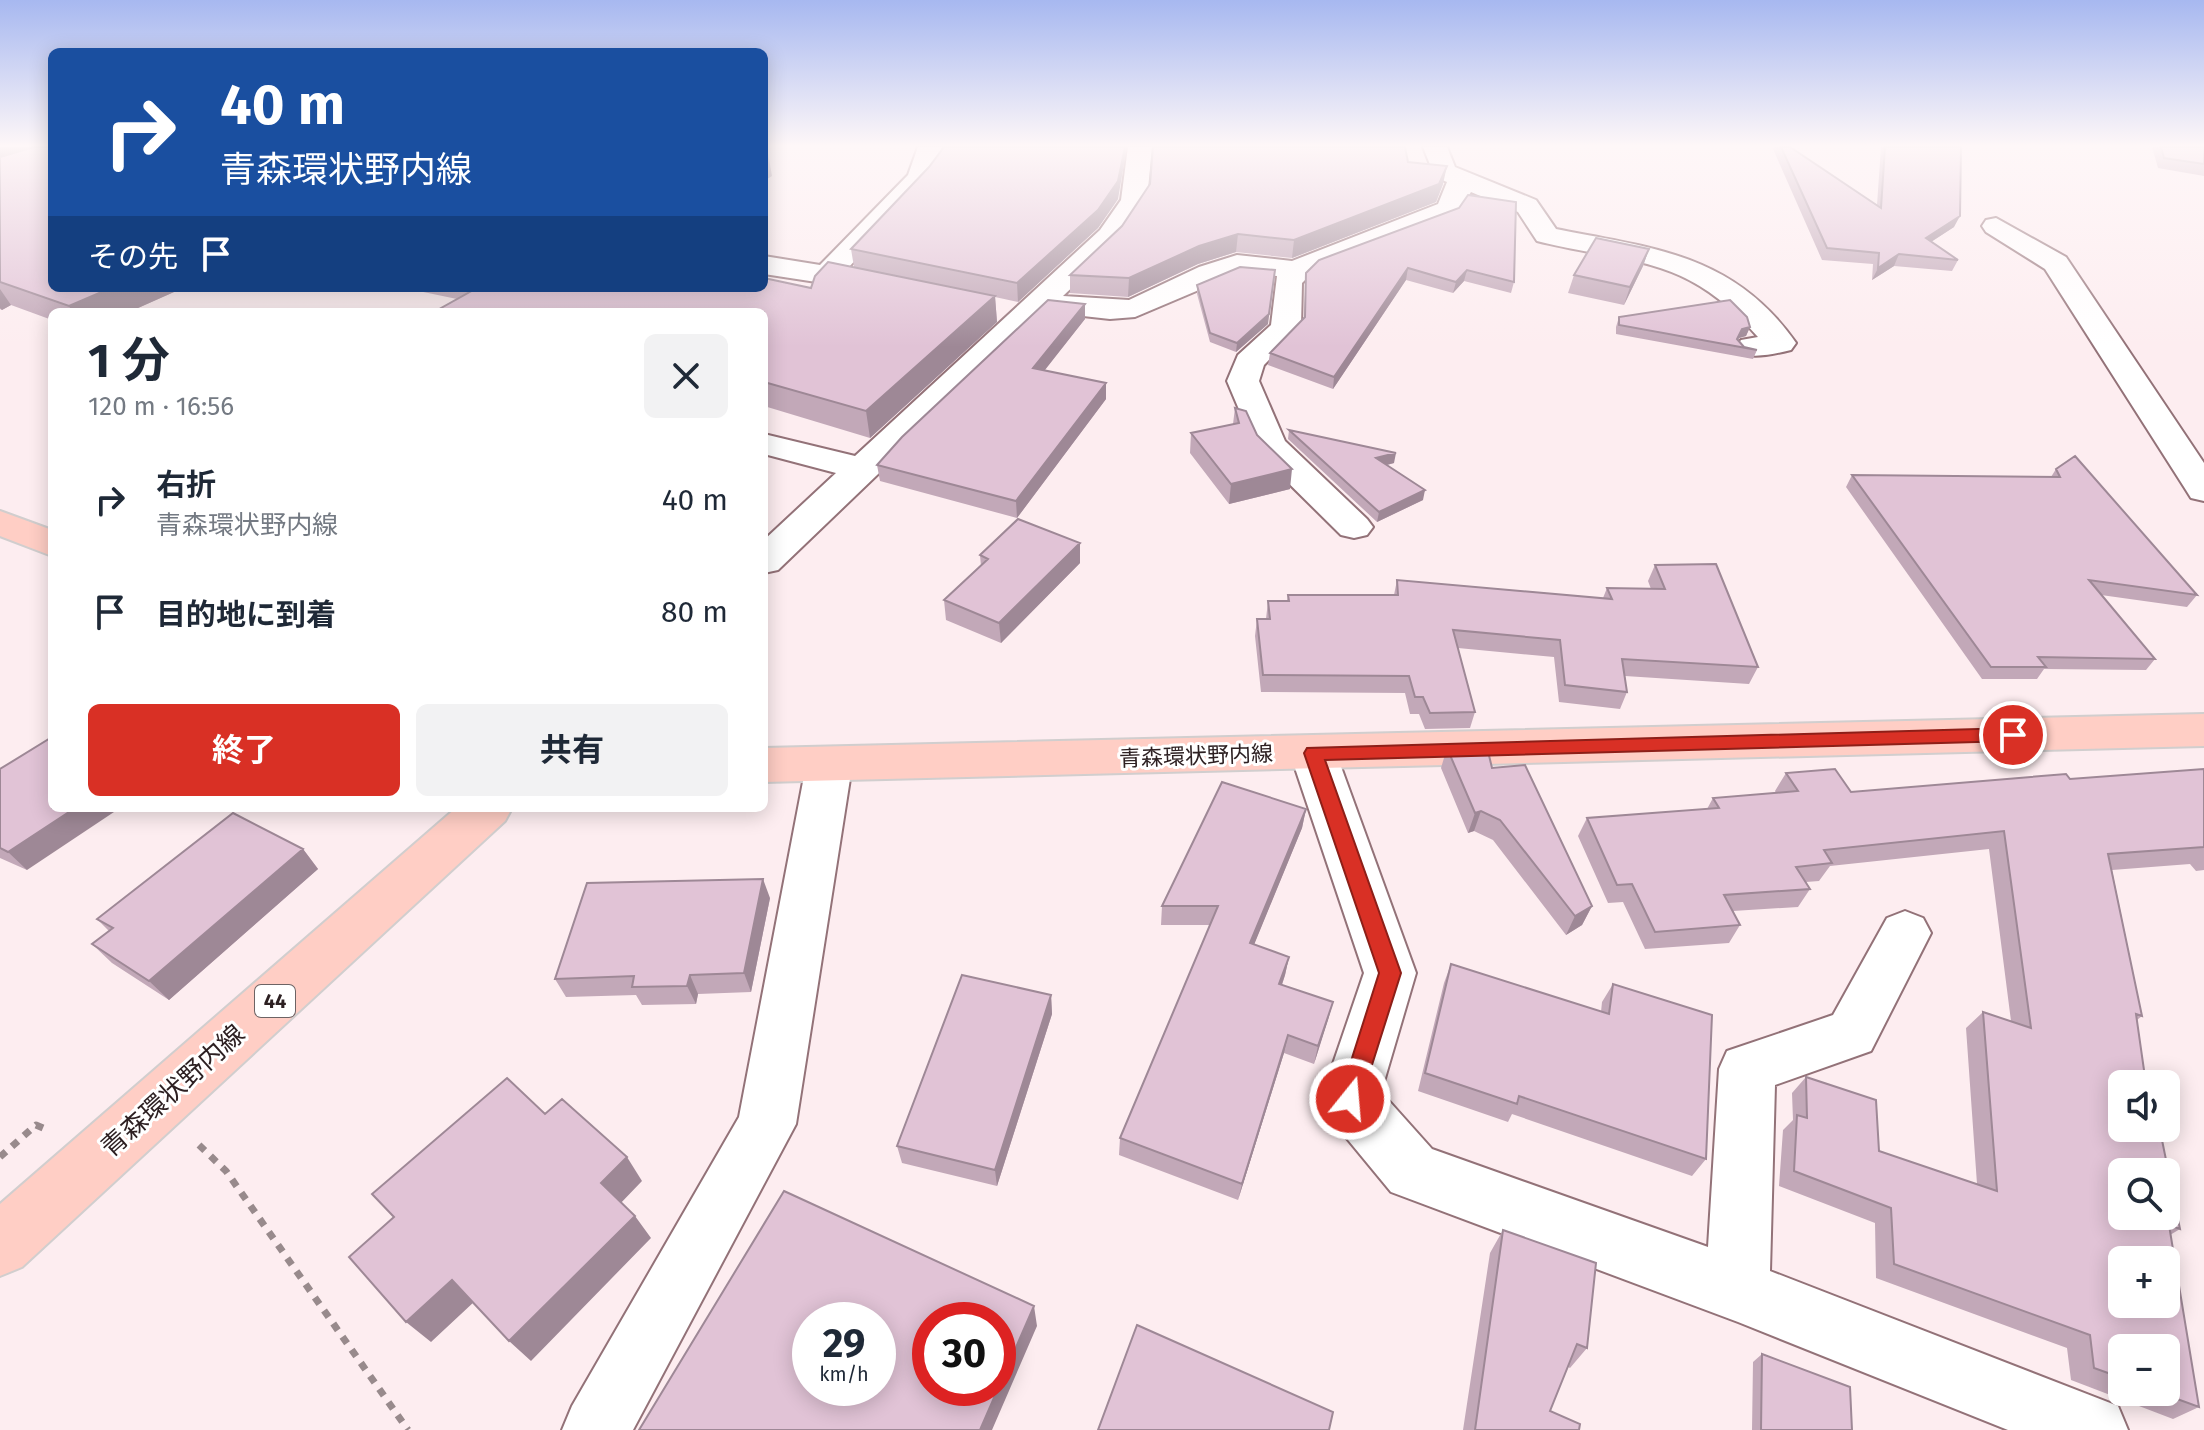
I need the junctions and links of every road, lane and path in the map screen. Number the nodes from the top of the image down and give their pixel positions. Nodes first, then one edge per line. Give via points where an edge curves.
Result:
1 (885, 214) edge
2 (1125, 214) edge
3 (1437, 214) edge
4 (1532, 214) edge
5 (1996, 226) dead end
6 (768, 266) edge
7 (1300, 270) junction
8 (827, 274) junction
9 (896, 287) edge
10 (1021, 309) junction
11 (1752, 347) edge
12 (768, 445) edge
13 (862, 469) junction
14 (2204, 490) edge
15 (0, 522) edge
16 (1354, 527) dead end
17 (48, 542) edge
18 (768, 557) edge
19 (2204, 730) edge
20 (1313, 753) junction
21 (768, 765) edge
22 (829, 766) junction
23 (484, 812) edge
24 (1905, 933) dead end
25 (157, 1106) junction
26 (15, 1144) dead end
27 (0, 1157) edge
28 (0, 1245) edge
29 (1738, 1290) junction
30 (408, 1430) edge
31 (596, 1430) edge
32 (2094, 1430) edge

1 - 8 street
2 - 10 street via 1110,236
3 - 7 street via 1306,263
4 - 11 street via 1547,235 1686,266 1710,277 1780,343
5 - 14 street via 2056,263
6 - 8 street
7 - 10 street via 1237,264 1135,308
7 - 16 street via 1288,281 1286,327 1249,362 1243,381 1269,445
8 - 9 street
10 - 13 street
12 - 13 street
13 - 18 street
15 - 17 main road
19 - 20 main road, 青森環状野内線
20 - 22 main road, 青森環状野内線
20 - 29 street via 1390,973 1350,1099 1412,1171
21 - 22 main road, 青森環状野内線
22 - 31 street via 767,1124
23 - 25 main road, 青森環状野内線 / 44
24 - 29 street via 1852,1033 1747,1069
25 - 28 main road, 青森環状野内線 / 44
25 - 30 path via 226,1171
26 - 27 path
29 - 32 street

